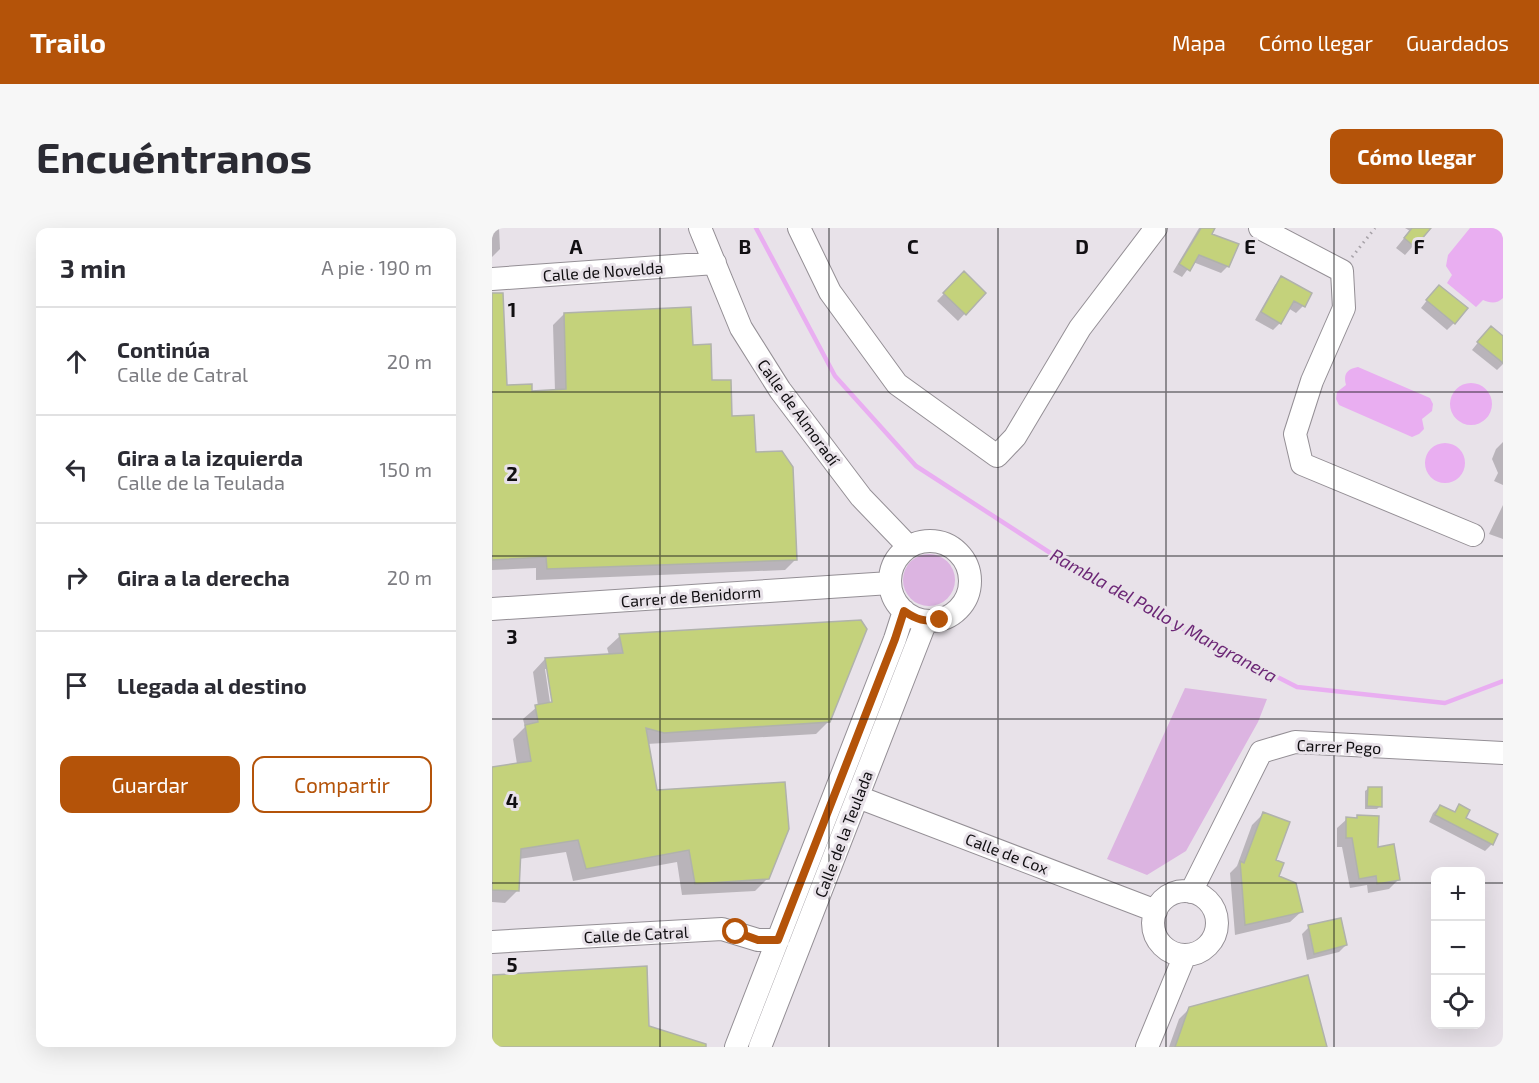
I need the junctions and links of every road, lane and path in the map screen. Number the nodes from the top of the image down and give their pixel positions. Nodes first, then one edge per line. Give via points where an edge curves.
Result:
1 (700, 228) edge
2 (799, 228) edge
3 (1156, 228) edge
4 (1260, 228) edge
5 (1375, 228) edge
6 (715, 263) junction
7 (1342, 271) junction
8 (492, 279) edge
9 (1473, 535) dead end
10 (909, 547) junction
11 (890, 583) junction
12 (492, 609) edge
13 (904, 611) junction
14 (926, 621) junction
15 (1503, 753) edge
16 (858, 797) junction
17 (1191, 892) junction
18 (1156, 910) junction
19 (778, 940) junction
20 (492, 942) edge
21 (1185, 955) junction
22 (736, 1047) edge
23 (760, 1047) edge
24 (1147, 1047) edge

1 - 6 street, Calle de Almoradí
2 - 3 street via 830,292 897,384 997,456 1015,437 1080,328
4 - 7 street
5 - 7 path
6 - 8 street, Calle de Novelda
6 - 10 street, Calle de Almoradí via 741,328 780,390 861,496
7 - 9 street via 1344,308 1312,381 1295,434 1302,464
10 - 11 street via 895,561
10 - 14 street via 922,542 942,543 954,549 968,568 969,592 962,605 946,618
11 - 12 street, Carrer de Benidorm
11 - 13 street via 893,597
13 - 14 street
13 - 19 street, Calle de la Teulada
14 - 16 street, Calle de la Teulada
15 - 17 street, Carrer Pego via 1295,742 1261,752
16 - 18 street, Calle de Cox
16 - 23 street, Calle de la Teulada
17 - 18 street via 1174,893
17 - 21 street via 1209,903 1216,924 1205,947
18 - 21 street via 1153,924 1158,940 1166,949
19 - 20 street, Calle de Catral via 758,940 722,929
19 - 22 street, Calle de la Teulada
21 - 24 street

